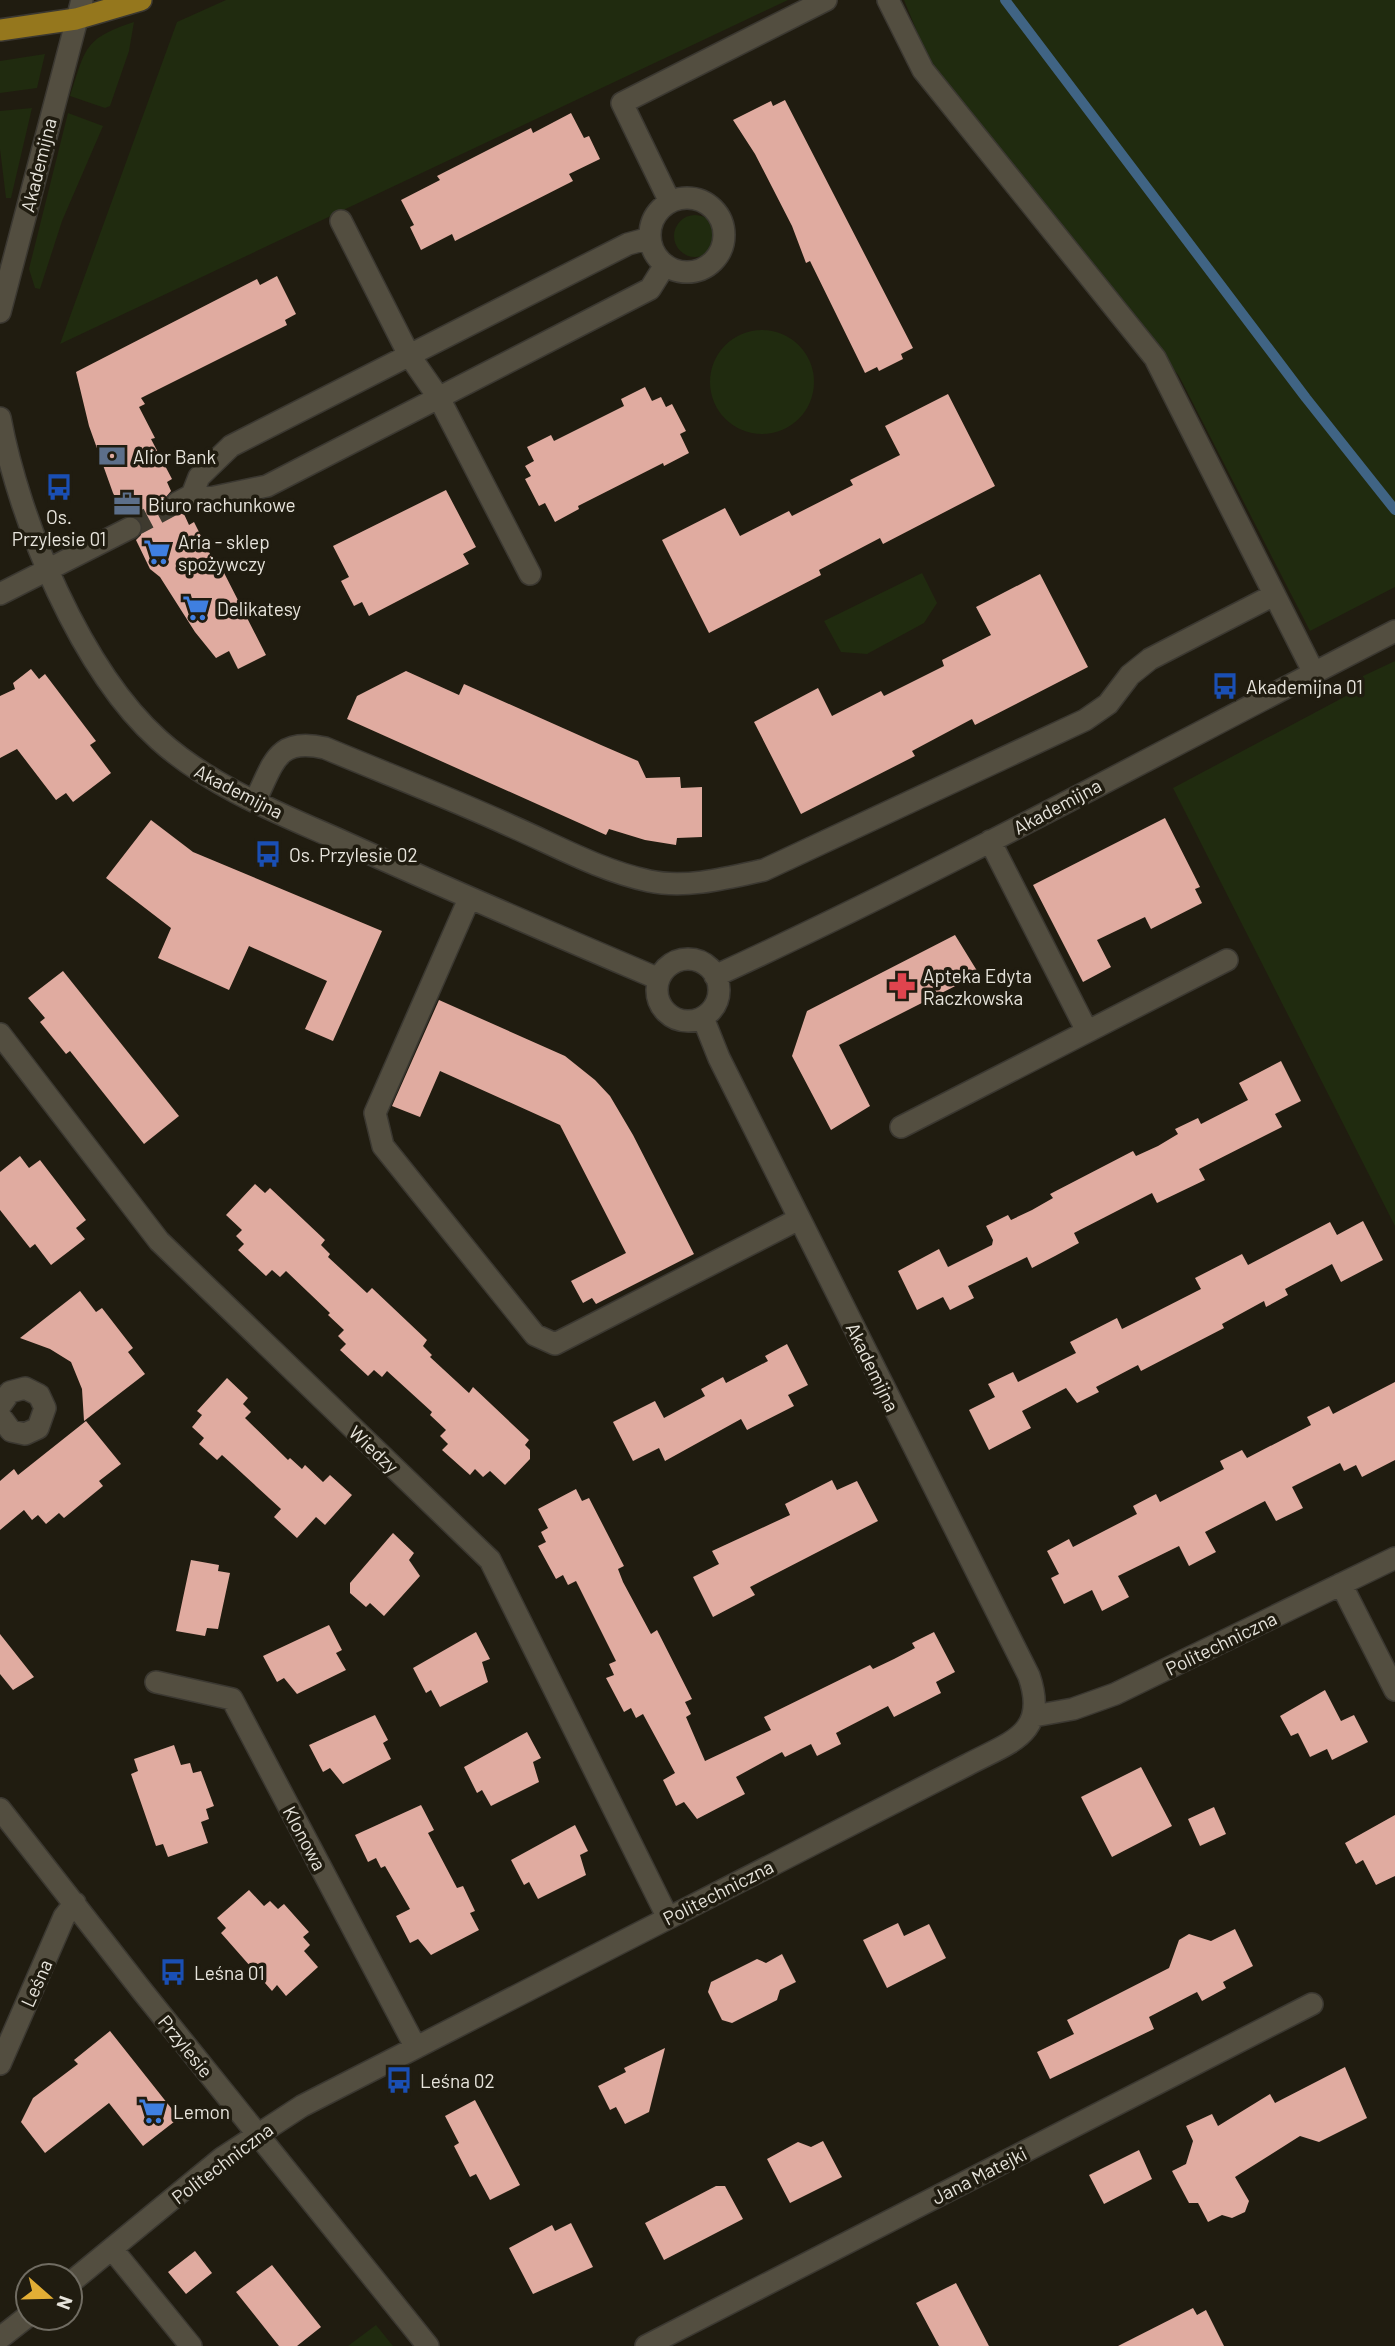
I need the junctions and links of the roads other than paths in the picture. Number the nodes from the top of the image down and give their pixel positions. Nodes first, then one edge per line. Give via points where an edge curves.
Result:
1 (141, 0) edge
2 (826, 0) edge
3 (888, 0) edge
4 (79, 9) edge
5 (0, 30) edge
6 (670, 202) junction
7 (341, 221) dead end
8 (650, 238) junction
9 (665, 265) junction
10 (0, 311) edge
11 (0, 320) edge
12 (409, 355) junction
13 (439, 398) junction
14 (0, 418) edge
15 (130, 528) tunnel mouth
16 (50, 570) junction
17 (530, 574) dead end
18 (0, 594) edge
19 (1273, 595) junction
20 (1395, 631) edge
21 (1314, 673) junction
22 (255, 801) junction
23 (990, 841) junction
24 (469, 899) junction
25 (1227, 960) dead end
26 (715, 976) junction
27 (659, 979) junction
28 (703, 1018) junction
29 (1087, 1031) junction
30 (0, 1034) edge
31 (901, 1127) dead end
32 (799, 1219) junction
33 (1395, 1558) edge
34 (1341, 1584) junction
35 (156, 1682) dead end
36 (1395, 1690) edge
37 (1034, 1716) junction
38 (0, 1809) edge
39 (75, 1903) junction
40 (668, 1918) junction
41 (1312, 2004) dead end
42 (415, 2046) junction
43 (0, 2064) edge
44 (258, 2132) junction
45 (113, 2249) junction
46 (84, 2272) edge
47 (14, 2327) edge
48 (0, 2338) edge
49 (191, 2346) edge
50 (428, 2346) edge
51 (646, 2346) edge

1 - 4 main road
2 - 6 street via 622,103
3 - 19 street via 923,70 1155,358
4 - 5 main road
4 - 10 street, Akademijna
6 - 8 street via 652,223
6 - 9 street via 686,198 712,207 724,232 723,247 704,269 690,273
7 - 12 street
8 - 9 street via 653,252
8 - 12 street via 628,244
9 - 13 street via 650,289
10 - 11 street, Akademijna
12 - 13 street
12 - 13 street via 231,446 199,477 185,499 267,486
13 - 17 street
14 - 16 street, Akademijna via 18,489
15 - 16 street
16 - 18 street
16 - 22 street, Akademijna via 101,669 131,712 188,765
19 - 21 street
19 - 22 street via 1150,659 1108,704 1085,720 764,870 722,879 677,884 650,881 579,860 513,826 305,743 290,746 279,756
20 - 21 street, Akademijna
21 - 23 street, Akademijna
22 - 24 street, Akademijna
23 - 26 street, Akademijna
23 - 29 street
24 - 27 street, Akademijna
24 - 32 street via 375,1113 376,1126 383,1146 535,1335 555,1344
25 - 29 street
26 - 27 street via 704,964 688,959 672,964
26 - 28 street via 719,999
27 - 28 street via 657,994 666,1012 683,1021
28 - 32 street, Akademijna
29 - 31 street
30 - 40 street, Wiedzy via 159,1241 490,1560
32 - 37 street, Akademijna via 1029,1676 1036,1697
33 - 34 street, Politechniczna
34 - 36 street
34 - 37 street, Politechniczna via 1115,1694
35 - 42 street, Klonowa via 232,1699
37 - 40 street, Politechniczna via 1020,1737
38 - 39 street, Przylesie
39 - 43 street, Leśna via 64,1917
39 - 44 street, Przylesie
40 - 42 street, Politechniczna
41 - 51 street, Jana Matejki
42 - 44 street, Politechniczna
44 - 45 street, Politechniczna
44 - 50 street, Przylesie
45 - 46 street, Politechniczna
45 - 49 street
47 - 48 street

